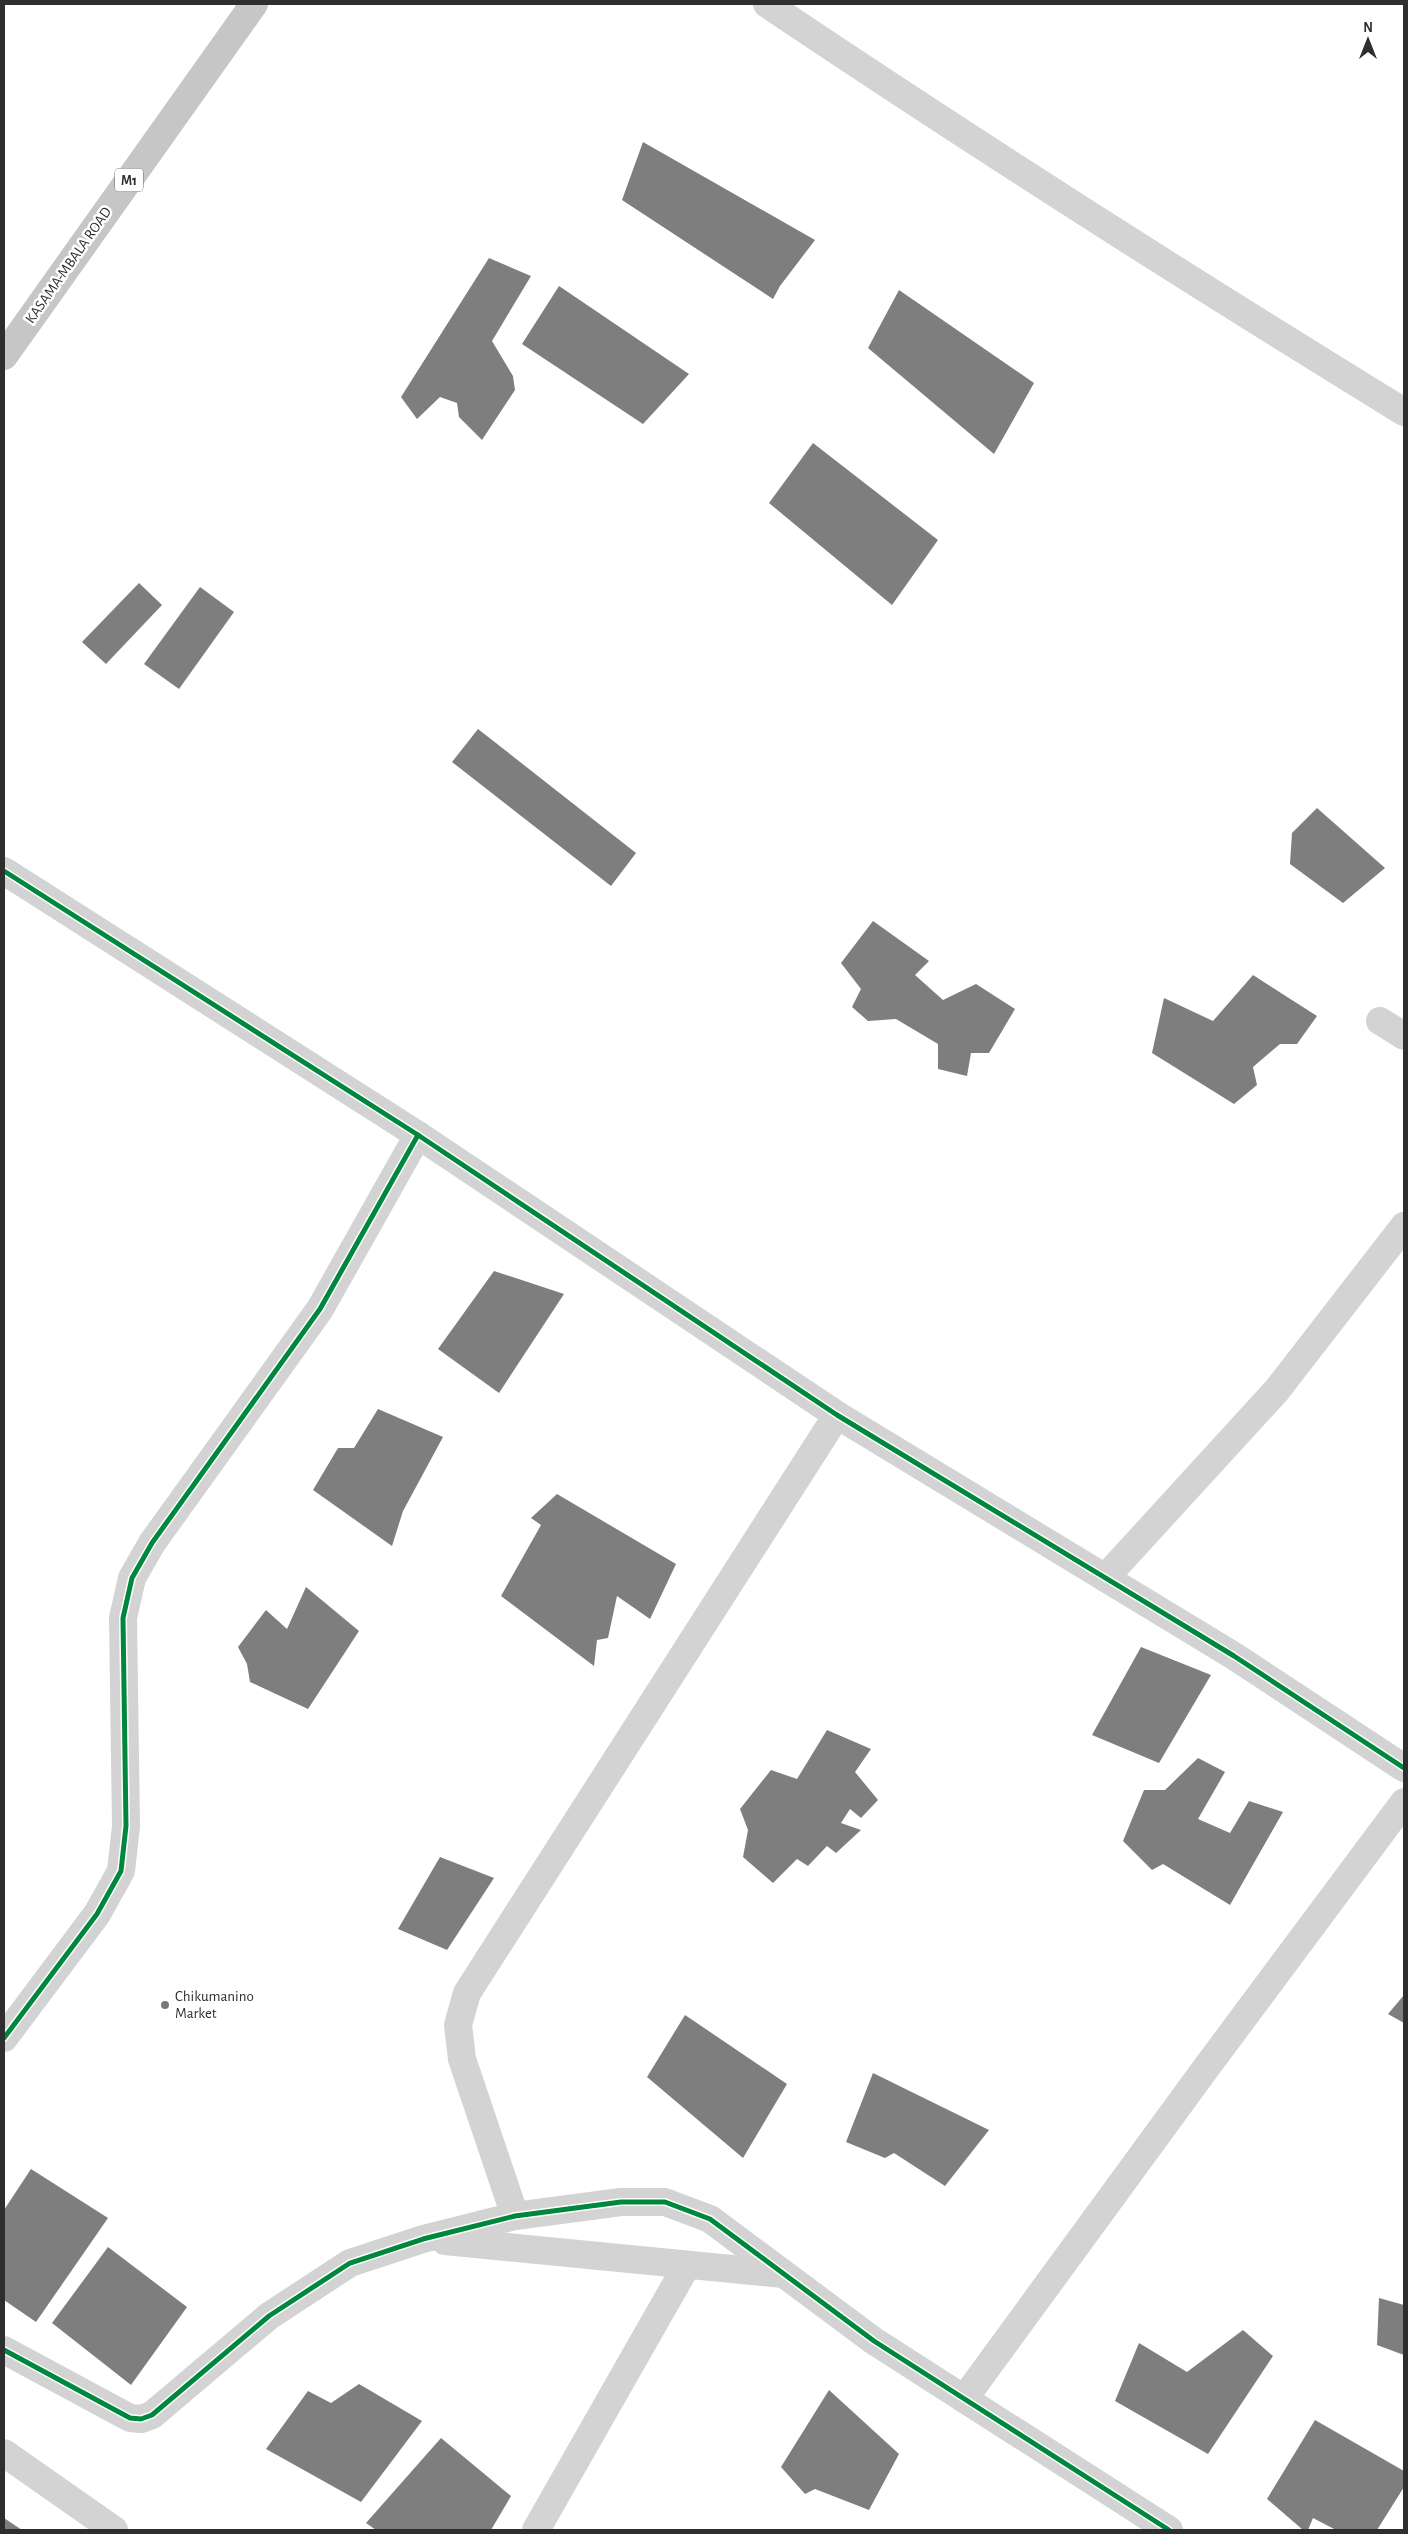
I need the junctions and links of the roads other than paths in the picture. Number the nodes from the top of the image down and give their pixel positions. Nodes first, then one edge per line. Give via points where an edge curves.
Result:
1 (254, 4) edge
2 (767, 4) edge
3 (4, 356) edge
4 (1404, 412) edge
5 (4, 871) edge
6 (1380, 1021) dead end
7 (1404, 1036) edge
8 (418, 1135) junction
9 (1404, 1226) edge
10 (837, 1415) junction
11 (1105, 1578) junction
12 (1404, 1768) edge
13 (1404, 1802) edge
14 (4, 2038) edge
15 (515, 2216) junction
16 (423, 2238) junction
17 (687, 2265) junction
18 (783, 2274) junction
19 (4, 2350) edge
20 (964, 2399) junction
21 (4, 2453) edge
22 (114, 2530) edge
23 (536, 2530) edge
24 (1169, 2530) edge

1 - 3 main road, KASAMA-MBALA ROAD / M1
2 - 4 street via 931,114
5 - 8 street
6 - 7 street
8 - 10 street
8 - 14 street via 320,1309 152,1543 132,1578 123,1618 126,1826 121,1871 97,1914
9 - 11 street via 1277,1390
10 - 11 street
10 - 15 street via 467,1993 458,2025 462,2059
11 - 12 street via 1234,1656
13 - 20 street
15 - 16 street
15 - 18 street via 621,2202 665,2202 710,2219
16 - 17 street
16 - 19 street via 350,2263 269,2316 152,2415 141,2419 130,2418
17 - 18 street
17 - 23 street
18 - 20 street via 874,2341
20 - 24 street
21 - 22 street

